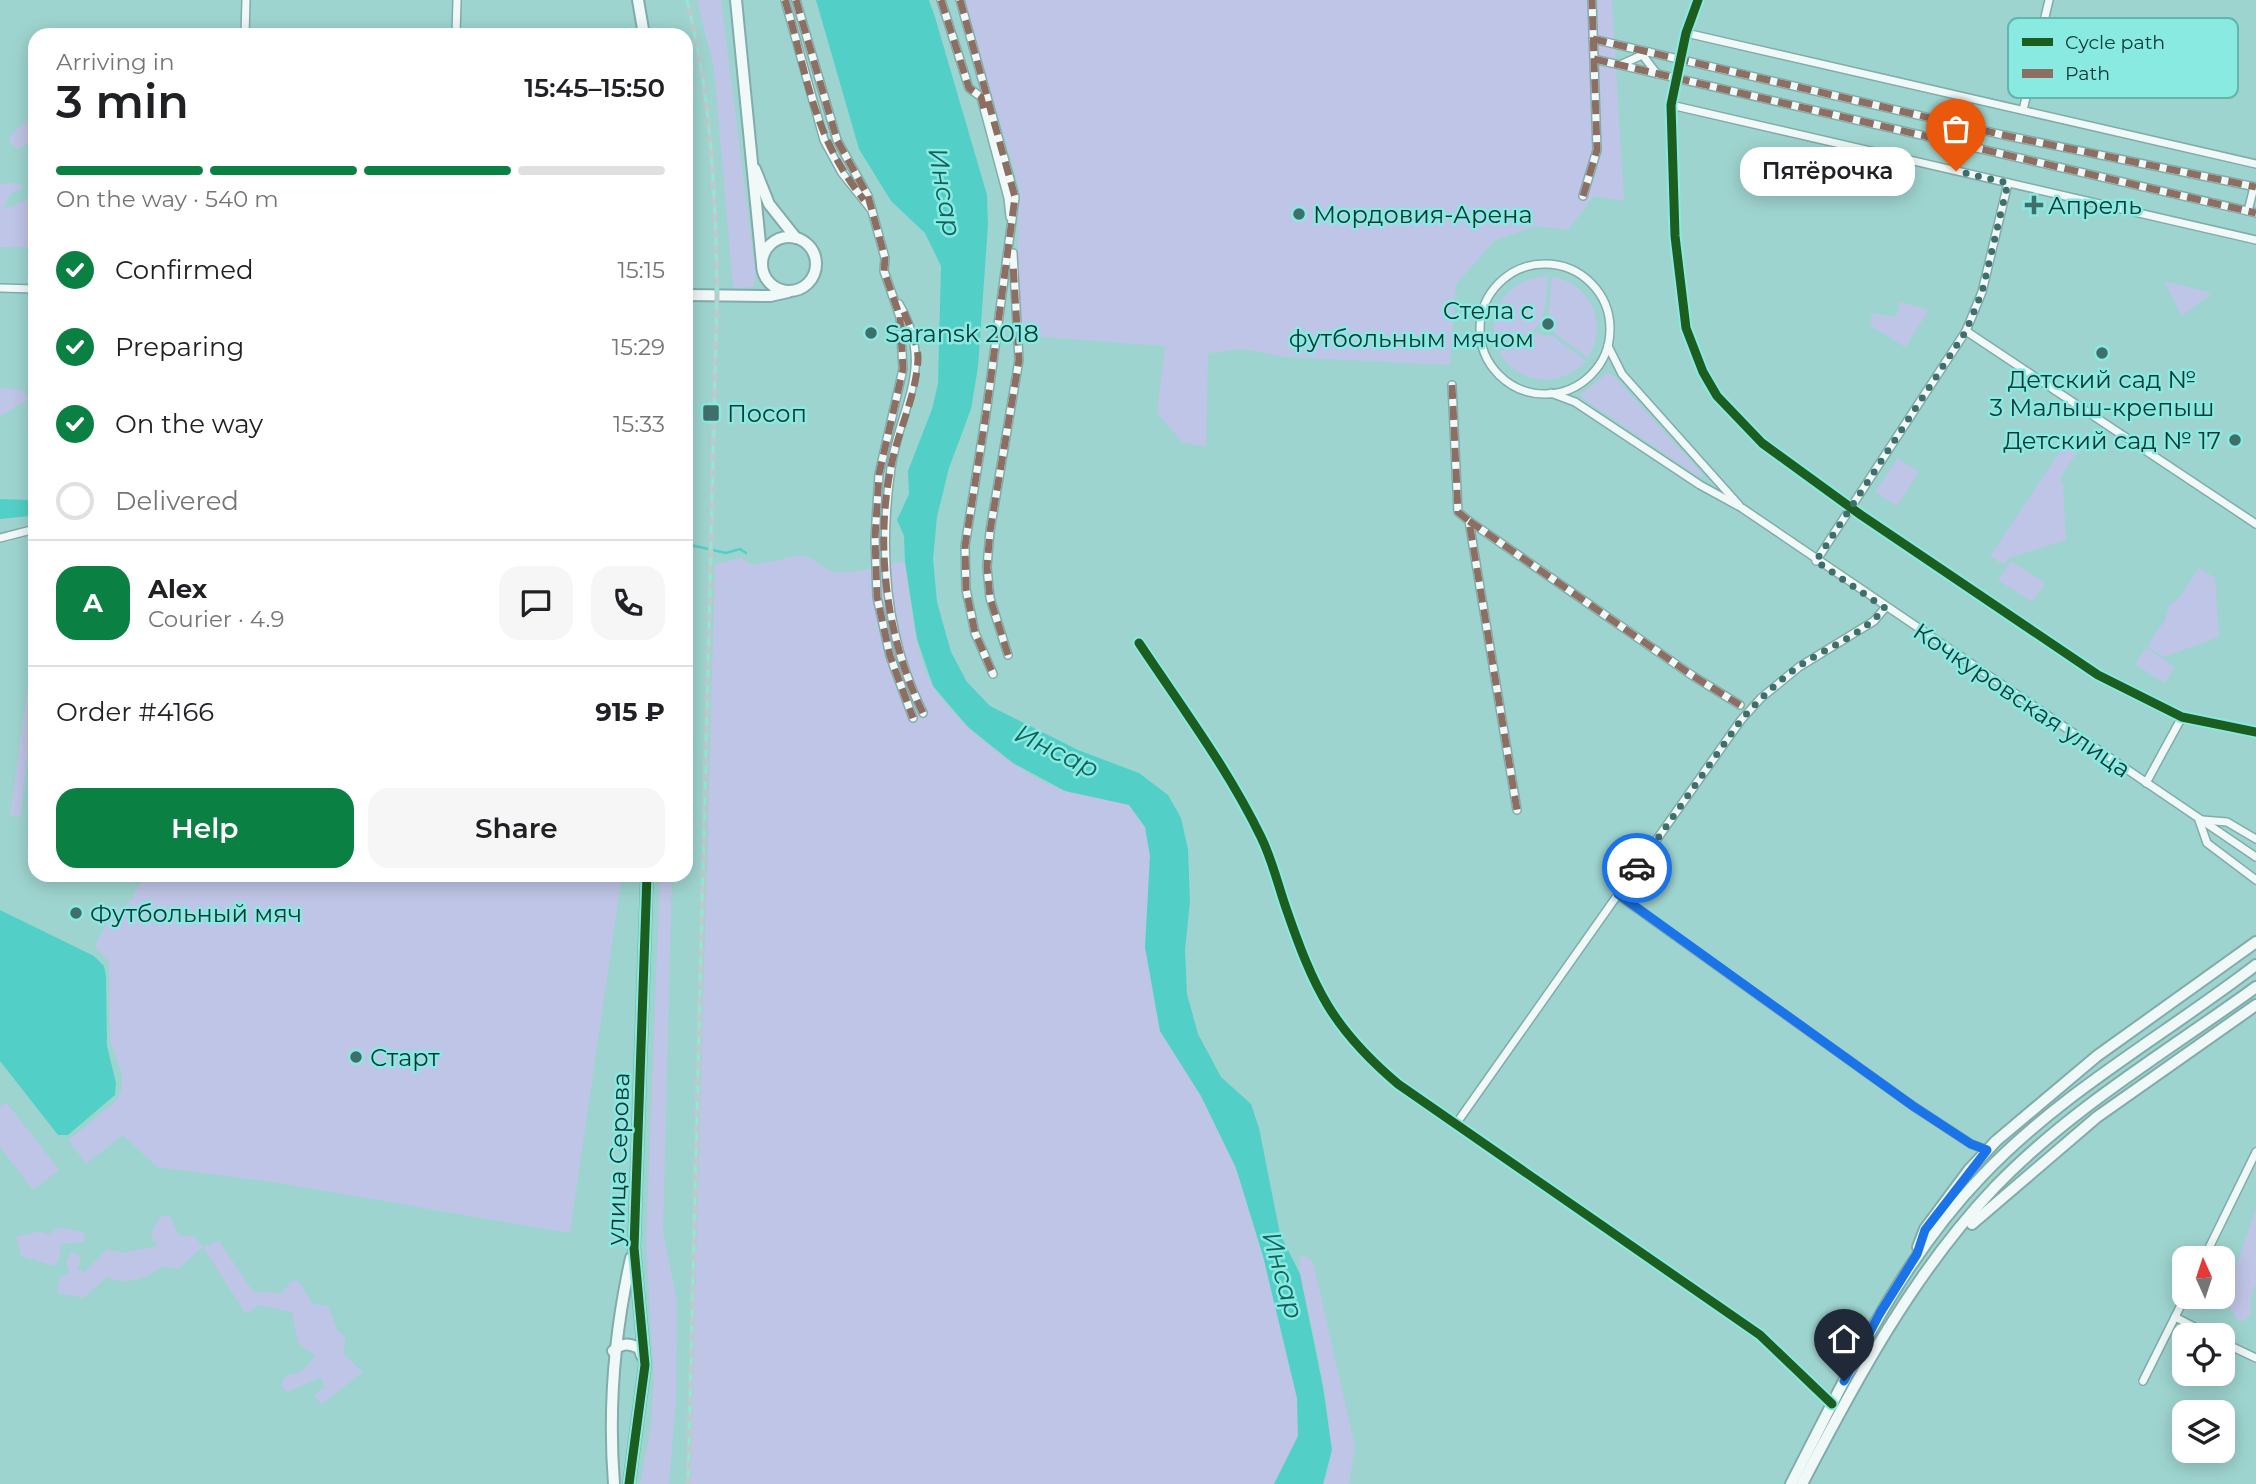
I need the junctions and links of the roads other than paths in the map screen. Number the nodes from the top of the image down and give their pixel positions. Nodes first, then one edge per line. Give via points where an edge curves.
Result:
1 (246, 0) edge
2 (457, 0) edge
3 (638, 0) edge
4 (736, 0) edge
5 (785, 0) edge
6 (796, 0) edge
7 (941, 0) edge
8 (960, 0) edge
9 (1592, 0) edge
10 (1698, 0) edge
11 (2049, 0) edge
12 (2045, 18) edge
13 (246, 28) edge
14 (456, 28) edge
15 (643, 28) edge
16 (1686, 33) junction
17 (1593, 39) junction
18 (1616, 44) junction
19 (1643, 52) junction
20 (1594, 59) junction
21 (1679, 60) junction
22 (1630, 65) junction
23 (1657, 74) junction
24 (1675, 78) junction
25 (2026, 98) edge
26 (1671, 105) junction
27 (2023, 110) junction
28 (751, 160) junction
29 (2256, 163) edge
30 (2008, 183) junction
31 (2255, 187) edge
32 (1583, 196) dead end
33 (872, 211) junction
34 (2252, 212) edge
35 (1012, 236) junction
36 (796, 238) junction
37 (2256, 240) edge
38 (762, 267) junction
39 (0, 288) edge
40 (890, 288) junction
41 (28, 289) edge
42 (791, 291) junction
43 (693, 295) edge
44 (748, 296) junction
45 (1966, 331) junction
46 (1608, 346) junction
47 (1452, 385) dead end
48 (1551, 393) junction
49 (1742, 508) junction
50 (1851, 508) junction
51 (1469, 521) junction
52 (2256, 524) edge
53 (28, 531) edge
54 (0, 538) edge
55 (1816, 561) junction
56 (1885, 608) junction
57 (1139, 643) dead end
58 (1007, 655) dead end
59 (993, 674) dead end
60 (1740, 705) dead end
61 (923, 713) dead end
62 (2182, 717) junction
63 (913, 718) dead end
64 (2256, 732) edge
65 (2146, 782) junction
66 (1517, 810) dead end
67 (2199, 819) junction
68 (2256, 839) edge
69 (2255, 859) edge
70 (2256, 880) edge
71 (647, 882) edge
72 (1618, 894) junction
73 (2256, 942) edge
74 (2256, 965) edge
75 (2256, 987) edge
76 (2256, 1005) edge
77 (1456, 1124) junction
78 (1987, 1150) junction
79 (2256, 1152) edge
80 (2210, 1246) edge
81 (634, 1248) junction
82 (1917, 1254) junction
83 (1933, 1262) junction
84 (2179, 1309) edge
85 (2175, 1317) junction
86 (2187, 1323) edge
87 (2235, 1348) edge
88 (613, 1351) junction
89 (2256, 1358) edge
90 (645, 1365) junction
91 (2143, 1381) dead end
92 (1832, 1404) junction
93 (614, 1484) edge
94 (629, 1484) edge
95 (1791, 1484) edge
96 (1802, 1484) edge

1 - 13 street
2 - 14 street
3 - 15 street
4 - 28 street
5 - 33 street via 824,139 842,173
6 - 33 street via 836,140
7 - 35 street via 969,88 981,97 1008,198
8 - 35 street via 1015,197
9 - 17 street
10 - 16 street
11 - 12 street
16 - 21 street
16 - 27 street
17 - 18 street
17 - 20 street
18 - 19 street
18 - 22 street
19 - 21 street
19 - 22 street
19 - 23 street
20 - 22 street
20 - 32 street via 1597,150
21 - 24 street
21 - 31 street
22 - 23 street
23 - 24 street
24 - 26 street
24 - 34 street
25 - 27 street
26 - 30 street
26 - 50 street via 1677,272 1695,354 1717,396 1738,421
27 - 29 street
28 - 36 street via 769,204
28 - 38 street
30 - 37 street
30 - 45 street via 1982,292
31 - 34 street
33 - 40 street
35 - 58 street via 1019,360 987,567 990,598
35 - 59 street via 965,546 966,589 975,634
36 - 38 street via 773,242 763,255
36 - 42 street via 811,248 816,264 806,285
38 - 42 street via 776,288
38 - 44 street via 760,284
39 - 41 street
40 - 61 street via 905,314 918,357 891,464 884,540 899,653
40 - 63 street via 900,317 903,369 879,474 877,597 890,656
42 - 44 street
43 - 44 street
45 - 50 street
45 - 52 street
46 - 48 street via 1599,366 1583,382
46 - 48 street via 1610,322 1602,298 1576,271 1538,264 1504,279 1483,311 1483,348 1505,379 1527,391
46 - 49 street, Кочкуровская улица via 1622,374
47 - 51 street via 1458,512
48 - 49 street, Кочкуровская улица via 1575,402
49 - 55 street, Кочкуровская улица
50 - 55 street
50 - 62 street via 2098,676
51 - 60 street
51 - 66 street
53 - 54 street
55 - 56 street, Кочкуровская улица
56 - 65 street, Кочкуровская улица
56 - 72 street via 1874,621 1799,667 1755,704
57 - 77 street via 1229,779 1262,839 1316,988 1341,1030 1398,1084
62 - 64 street
62 - 65 street
65 - 67 street, Кочкуровская улица
67 - 68 street, Кочкуровская улица via 2227,822
67 - 69 street, Кочкуровская улица
67 - 70 street, Кочкуровская улица via 2207,843
71 - 81 street, улица Серова
72 - 77 street
72 - 78 street via 1913,1106
73 - 78 street via 2097,1056
74 - 82 street via 2101,1074 2021,1138 1959,1201
75 - 83 street via 2131,1074 2034,1151 1987,1195
76 - 83 street via 2097,1117 1979,1215 1949,1251
77 - 92 street via 1760,1335
78 - 82 street via 1925,1230
79 - 80 street
81 - 88 street, улица Серова
81 - 90 street, улица Серова
82 - 92 street
83 - 96 street via 1842,1408
84 - 85 street
85 - 86 street
85 - 91 street
87 - 89 street
88 - 90 street via 621,1344 631,1344 639,1348
88 - 93 street, улица Серова
90 - 94 street, улица Серова
92 - 95 street

